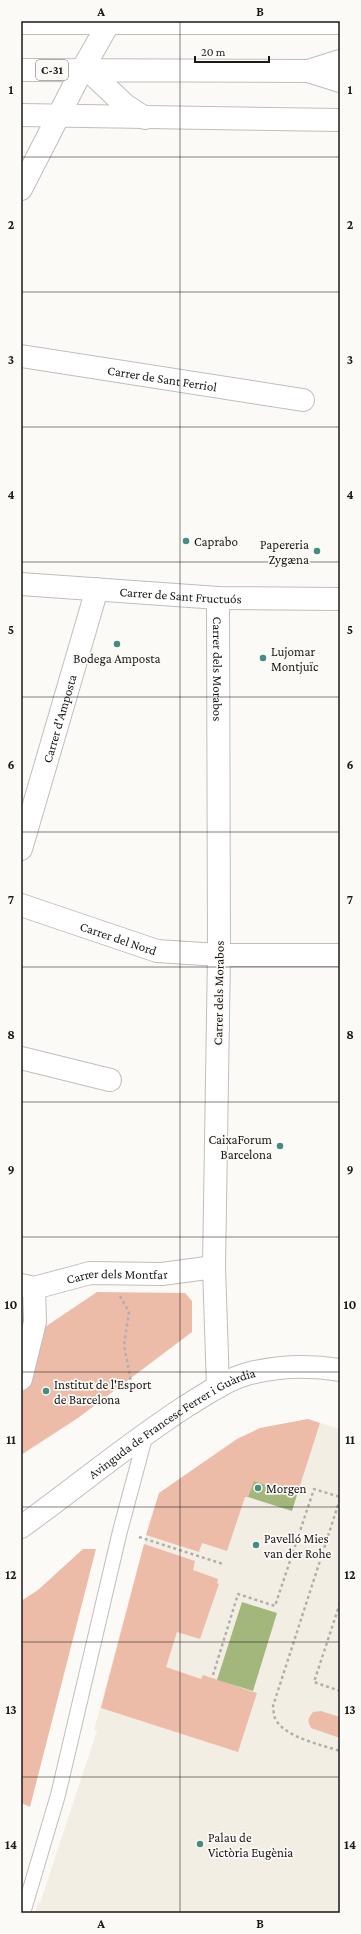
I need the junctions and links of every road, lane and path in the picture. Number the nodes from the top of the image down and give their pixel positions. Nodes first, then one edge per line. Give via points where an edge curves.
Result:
1 (110, 22) edge
2 (21, 23) edge
3 (340, 23) edge
4 (340, 62) edge
5 (21, 70) edge
6 (85, 70) junction
7 (308, 71) junction
8 (340, 82) edge
9 (59, 115) junction
10 (21, 116) edge
11 (145, 118) junction
12 (340, 120) edge
13 (21, 189) edge
14 (21, 356) edge
15 (303, 400) dead end
16 (21, 584) edge
17 (97, 589) junction
18 (218, 598) junction
19 (340, 599) edge
20 (21, 849) edge
21 (21, 905) edge
22 (219, 955) junction
23 (340, 955) edge
24 (21, 1058) edge
25 (110, 1080) dead end
26 (214, 1268) junction
27 (27, 1287) edge
28 (118, 1292) dead end
29 (340, 1370) edge
30 (21, 1379) edge
31 (132, 1387) dead end
32 (218, 1387) junction
33 (146, 1434) junction
34 (340, 1498) edge
35 (21, 1527) edge
36 (150, 1541) dead end
37 (223, 1564) dead end
38 (340, 1603) edge
39 (213, 1675) dead end
40 (340, 1691) edge
41 (340, 1752) edge
42 (23, 1913) edge

1 - 2 street
1 - 3 street
1 - 6 street
4 - 7 street, C-31
5 - 6 street, C-31
6 - 7 street, C-31
6 - 9 street
6 - 11 street via 125,105
7 - 8 street, C-31
9 - 10 street
9 - 11 street
9 - 13 street
11 - 12 street
14 - 15 street, Carrer de Sant Ferriol
16 - 17 street, Carrer de Sant Fructuós
17 - 18 street, Carrer de Sant Fructuós
17 - 20 street, Carrer d'Amposta
18 - 19 street, Carrer de Sant Fructuós
18 - 22 street, Carrer dels Morabos
21 - 22 street, Carrer del Nord via 157,951
22 - 23 street, Carrer del Nord
22 - 26 street, Carrer dels Morabos
24 - 25 street
26 - 27 street, Carrer dels Montfar via 162,1274 90,1273
26 - 32 street, Carrer dels Morabos
27 - 30 street via 35,1322
28 - 31 path via 129,1312 124,1345
29 - 32 street, Avinguda de Francesc Ferrer i Guàrdia via 322,1367 274,1368 245,1374
32 - 33 street, Avinguda de Francesc Ferrer i Guàrdia
33 - 35 street, Avinguda de Francesc Ferrer i Guàrdia
33 - 42 lane via 120,1531 58,1795
34 - 39 path via 314,1489 276,1606 238,1594
34 - 41 path via 273,1706 274,1718 282,1728
36 - 37 path
38 - 40 path via 314,1682

